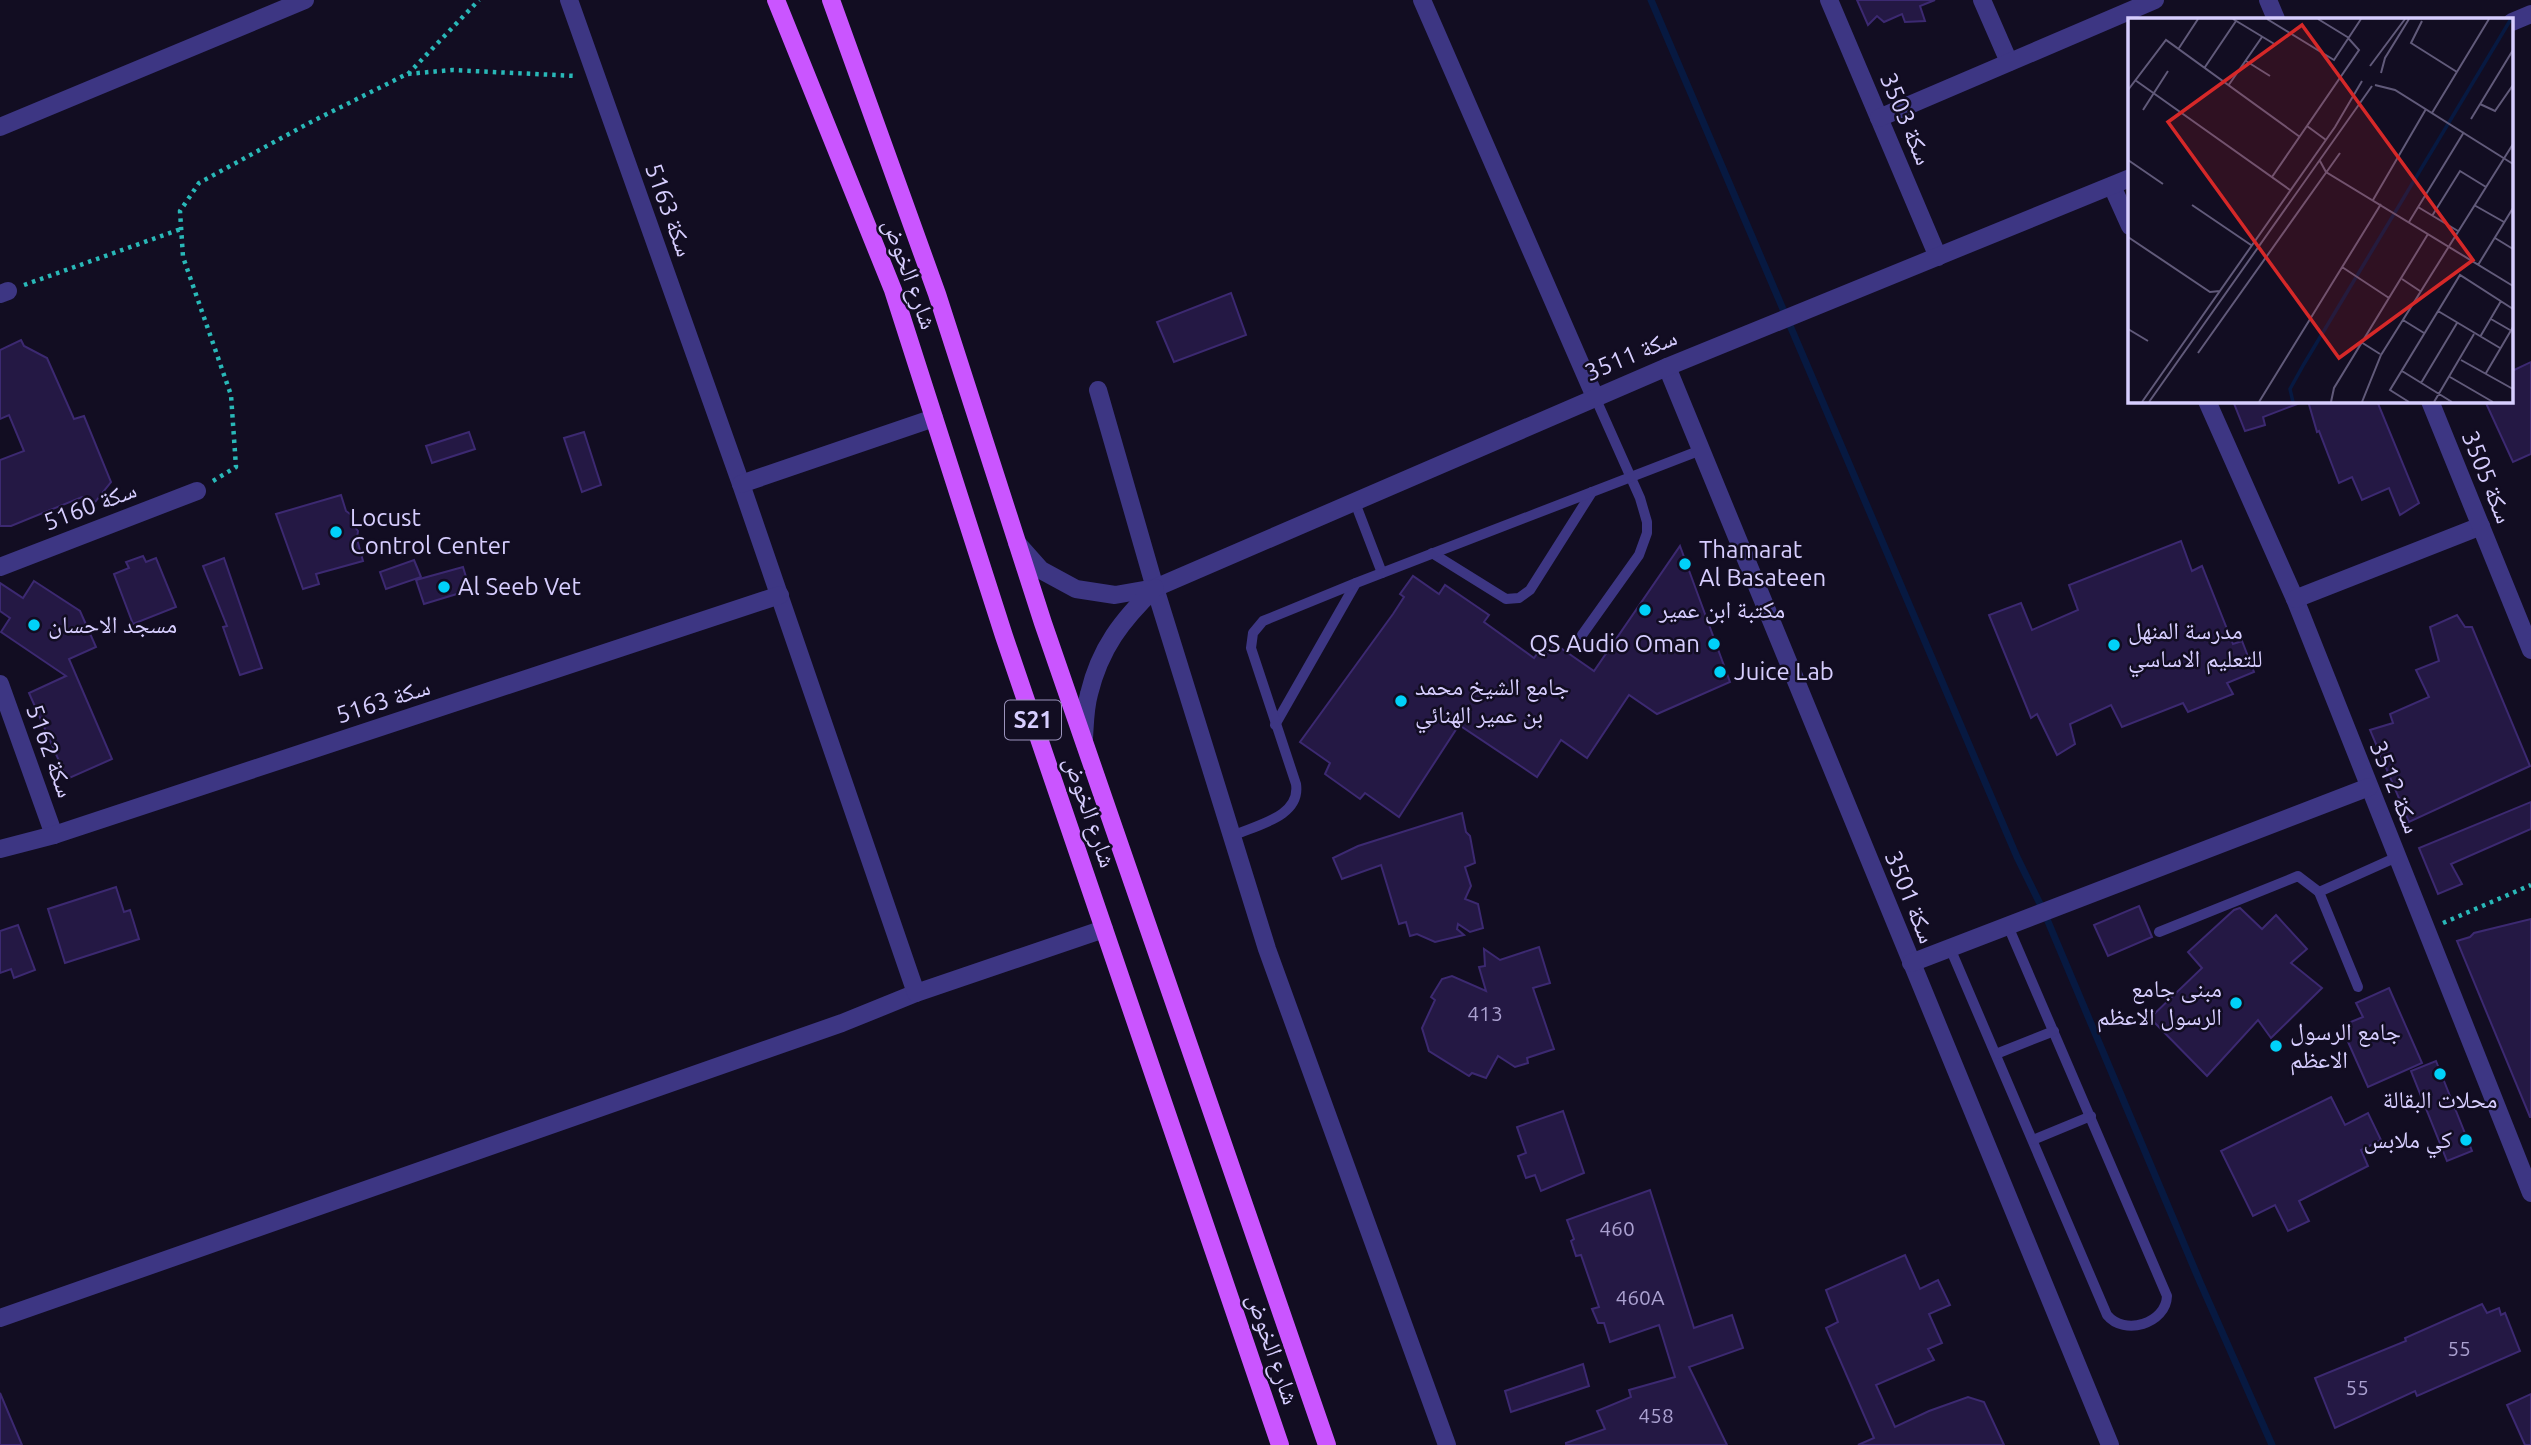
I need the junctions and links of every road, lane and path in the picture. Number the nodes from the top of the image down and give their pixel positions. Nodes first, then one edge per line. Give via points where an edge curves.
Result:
1 (305, 0) edge
2 (479, 0) edge
3 (569, 0) edge
4 (776, 0) edge
5 (831, 0) edge
6 (1422, 0) edge
7 (1829, 0) edge
8 (1982, 0) edge
9 (2155, 0) edge
10 (2268, 0) edge
11 (2531, 13) edge
12 (2276, 18) edge
13 (2514, 21) edge
14 (2009, 62) junction
15 (407, 74) junction
16 (596, 77) junction
17 (1879, 118) junction
18 (0, 127) edge
19 (2128, 179) edge
20 (2112, 186) junction
21 (2128, 222) edge
22 (181, 229) junction
23 (1938, 257) junction
24 (4, 292) edge
25 (1667, 366) junction
26 (1098, 390) dead end
27 (1595, 397) junction
28 (2207, 402) edge
29 (2430, 402) edge
30 (934, 418) junction
31 (1701, 450) junction
32 (1631, 477) junction
33 (741, 484) junction
34 (197, 491) joint
35 (1592, 492) junction
36 (1354, 500) junction
37 (2481, 526) junction
38 (1015, 541) junction
39 (1432, 553) junction
40 (0, 568) edge
41 (1382, 573) junction
42 (1356, 583) junction
43 (1155, 588) junction
44 (780, 595) junction
45 (2295, 599) junction
46 (1582, 635) dead end
47 (2531, 650) edge
48 (0, 684) edge
49 (1275, 725) junction
50 (1084, 738) junction
51 (2369, 787) junction
52 (54, 835) junction
53 (1232, 836) junction
54 (0, 849) edge
55 (2397, 857) junction
56 (2531, 885) edge
57 (2319, 892) junction
58 (2008, 926) junction
59 (1104, 929) junction
60 (2427, 931) junction
61 (2159, 932) dead end
62 (1950, 948) junction
63 (1911, 963) junction
64 (2358, 987) dead end
65 (916, 993) junction
66 (2054, 1031) junction
67 (1996, 1054) junction
68 (2091, 1116) junction
69 (2033, 1140) junction
70 (2531, 1193) edge
71 (0, 1318) edge
72 (1280, 1445) edge
73 (1327, 1445) edge
74 (1447, 1445) edge
75 (2110, 1445) edge

1 - 18 street
2 - 15 path
3 - 16 street, سكة 5163
4 - 30 main road, شارع الخوض / S21 via 893,290
5 - 38 main road, شارع الخوض / S21 via 937,294
6 - 27 street
7 - 17 street, سكة 3503
8 - 14 street
9 - 14 street
10 - 12 street
11 - 13 street
14 - 17 street
15 - 16 path via 452,71
15 - 22 path via 199,183 180,211
16 - 33 street, سكة 5163
17 - 23 street, سكة 3503
19 - 20 street, سكة 3511
20 - 21 street
20 - 23 street, سكة 3511
22 - 24 path
22 - 34 path via 183,257 231,395 236,467
23 - 25 street, سكة 3511
25 - 27 street, سكة 3511
25 - 31 street, سكة 3501
26 - 43 street
27 - 32 lane
27 - 36 street, سكة 3511
28 - 45 street, سكة 3512
29 - 37 street, سكة 3505
30 - 33 street
30 - 59 main road, شارع الخوض / S21
31 - 32 lane
31 - 63 street, سكة 3501
32 - 35 lane
32 - 46 lane via 1647,522 1645,544
33 - 44 street, سكة 5163
34 - 40 street, سكة 5160
35 - 39 lane
35 - 39 lane via 1530,590 1519,598 1506,599
36 - 41 lane
36 - 43 street, سكة 3511
37 - 45 street
37 - 47 street, سكة 3505
38 - 43 street via 1041,570 1076,589 1115,595
38 - 50 main road, شارع الخوض / S21
39 - 41 lane
41 - 42 lane
42 - 49 lane
42 - 49 lane via 1263,621 1253,633 1251,648
43 - 50 street via 1124,618 1102,655 1088,695
43 - 53 street
44 - 52 street, سكة 5163
44 - 65 street, سكة 5163
45 - 51 street, سكة 3512
48 - 52 street, سكة 5162
49 - 53 lane via 1296,784 1296,798 1289,810
50 - 73 main road, شارع الخوض / S21
51 - 55 street, سكة 3512
51 - 58 street
52 - 54 street, سكة 5163
53 - 74 street via 1267,949
55 - 57 lane
55 - 60 street, سكة 3512
56 - 60 path
57 - 61 lane via 2298,876
57 - 64 lane
58 - 62 street
58 - 66 lane
59 - 65 street
59 - 72 main road, شارع الخوض / S21
60 - 70 street, سكة 3512
62 - 63 street
62 - 67 lane
63 - 75 street, سكة 3501
65 - 71 street via 842,1023
66 - 67 lane
66 - 68 lane
67 - 69 lane
68 - 69 lane
68 - 69 lane via 2167,1296 2164,1312 2158,1317 2127,1327 2107,1315

